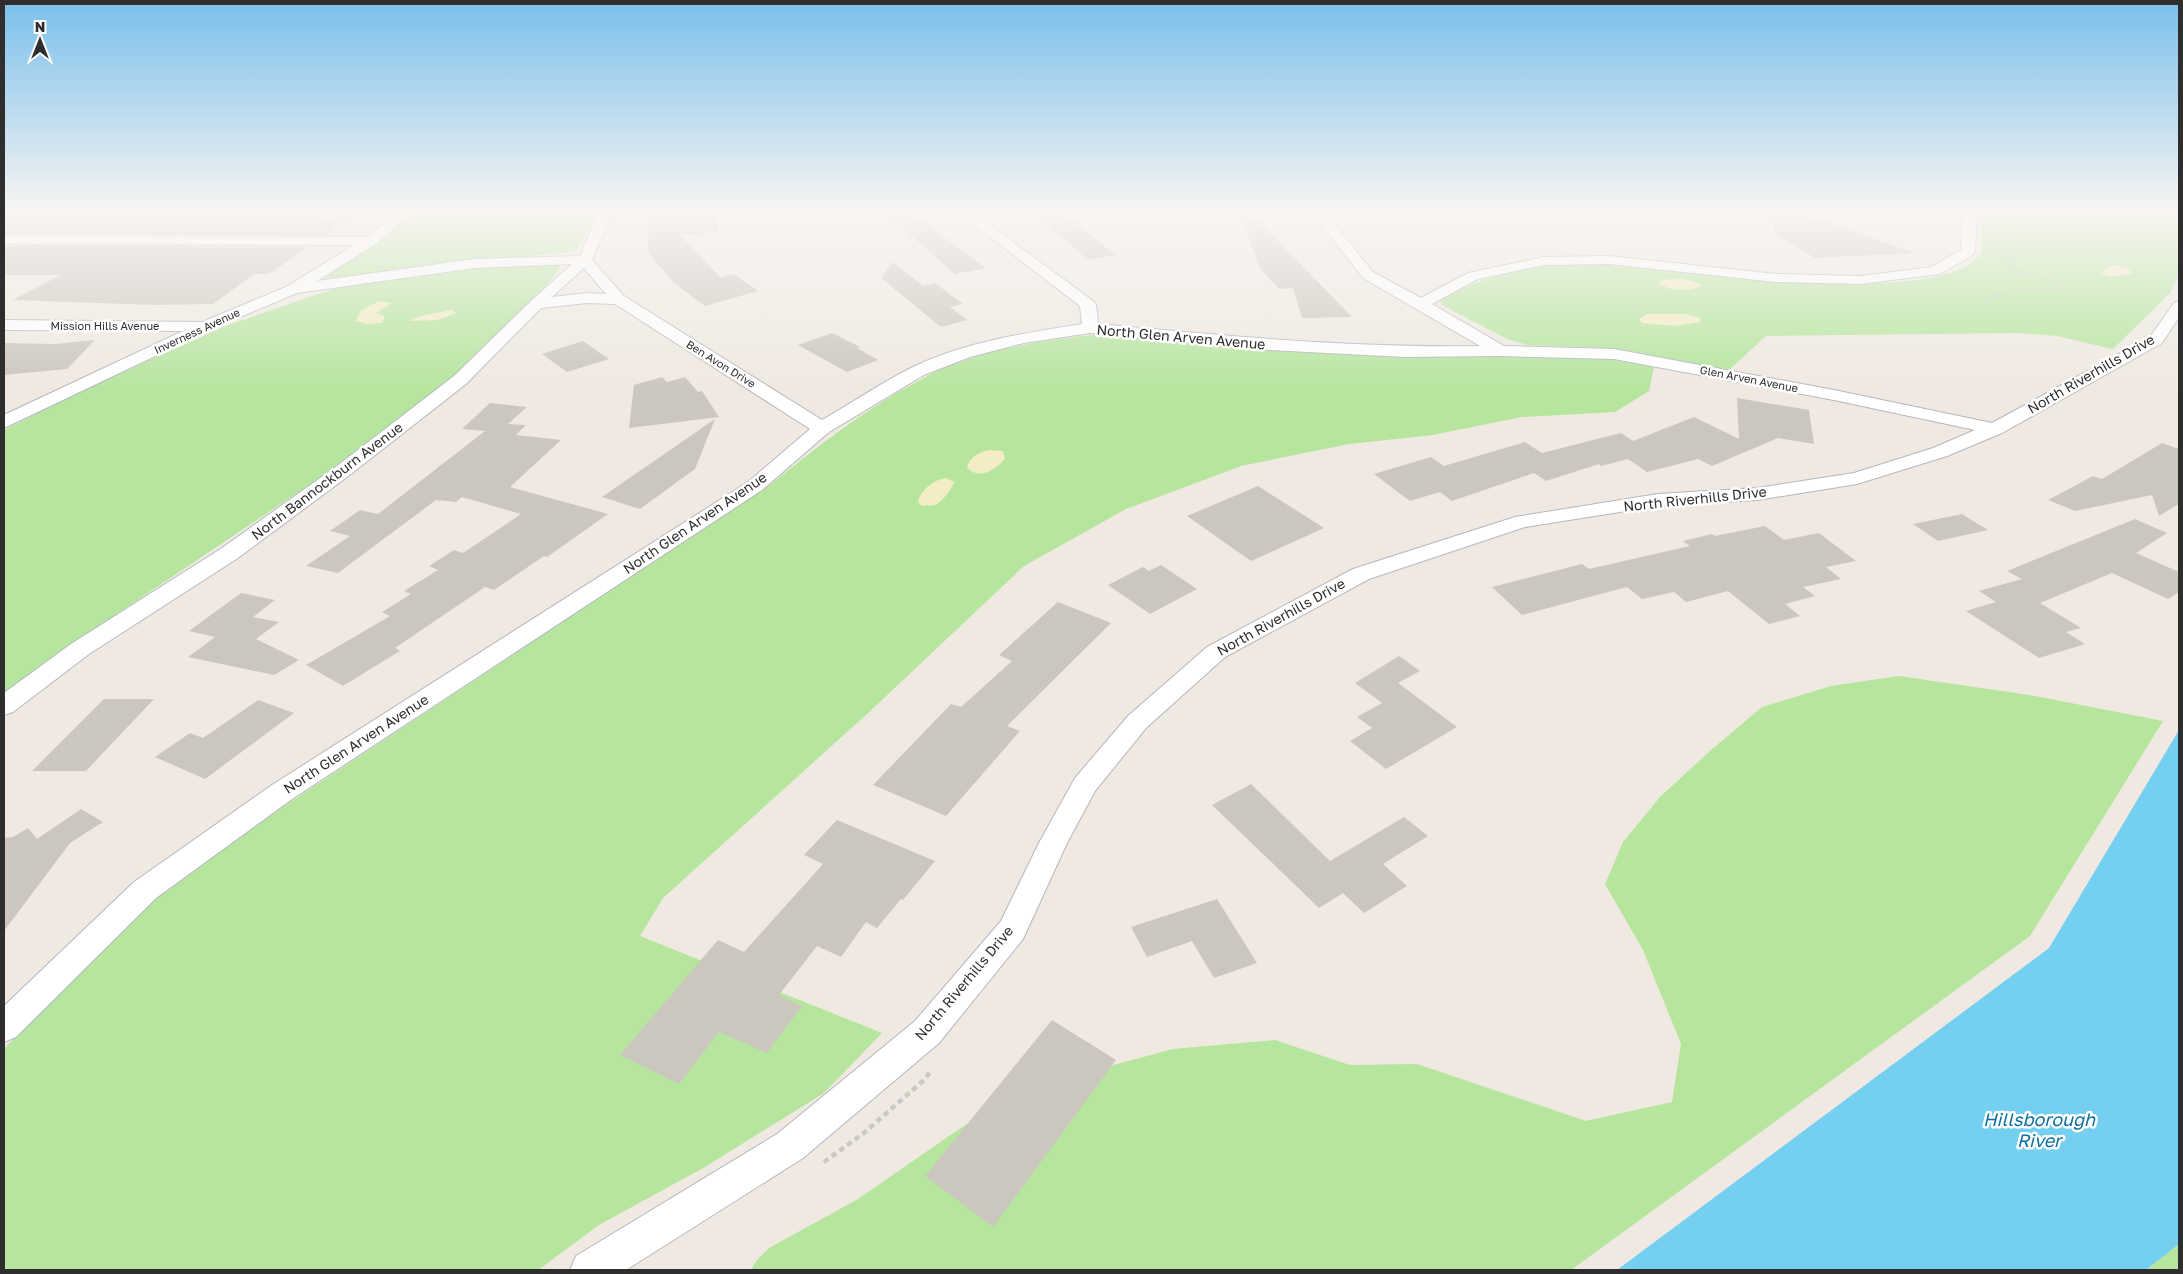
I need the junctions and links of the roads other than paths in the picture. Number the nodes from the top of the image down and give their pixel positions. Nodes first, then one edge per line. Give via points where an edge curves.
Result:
1 (323, 270) edge
2 (415, 270) edge
3 (573, 270) edge
4 (594, 270) edge
5 (1042, 270) edge
6 (1364, 270) edge
7 (1499, 270) edge
8 (1712, 270) edge
9 (1936, 270) edge
10 (293, 289) junction
11 (619, 299) junction
12 (536, 304) junction
13 (1421, 304) junction
14 (2179, 306) edge
15 (4, 325) edge
16 (206, 326) junction
17 (1090, 328) junction
18 (1500, 351) junction
19 (4, 422) edge
20 (822, 428) junction
21 (1995, 429) junction
22 (4, 706) edge
23 (4, 1027) edge
24 (590, 1270) edge

1 - 10 street, Inverness Avenue
2 - 10 street
3 - 12 street, North Bannockburn Avenue
4 - 11 street, Ben Avon Drive
5 - 17 street via 1088,304
6 - 13 street
7 - 13 street via 1473,276
8 - 9 street via 1776,278 1861,280
10 - 16 street, Inverness Avenue
11 - 12 street via 587,298
11 - 20 street, Ben Avon Drive
12 - 22 street, North Bannockburn Avenue via 460,380 344,470 230,553 80,649
13 - 18 street
14 - 21 street, North Riverhills Drive via 2156,340
15 - 16 street, Mission Hills Avenue
16 - 19 street, Inverness Avenue
17 - 18 street, North Glen Arven Avenue via 1252,344 1385,351
17 - 20 street, North Glen Arven Avenue via 1024,338 964,353 918,371
18 - 21 street, Glen Arven Avenue via 1614,354
20 - 23 street, North Glen Arven Avenue via 755,486 282,792 145,890
21 - 24 street, North Riverhills Drive via 1940,452 1858,478 1757,494 1658,500 1522,522 1361,574 1216,652 1137,722 1085,785 1053,843 1012,930 927,1032 790,1146

